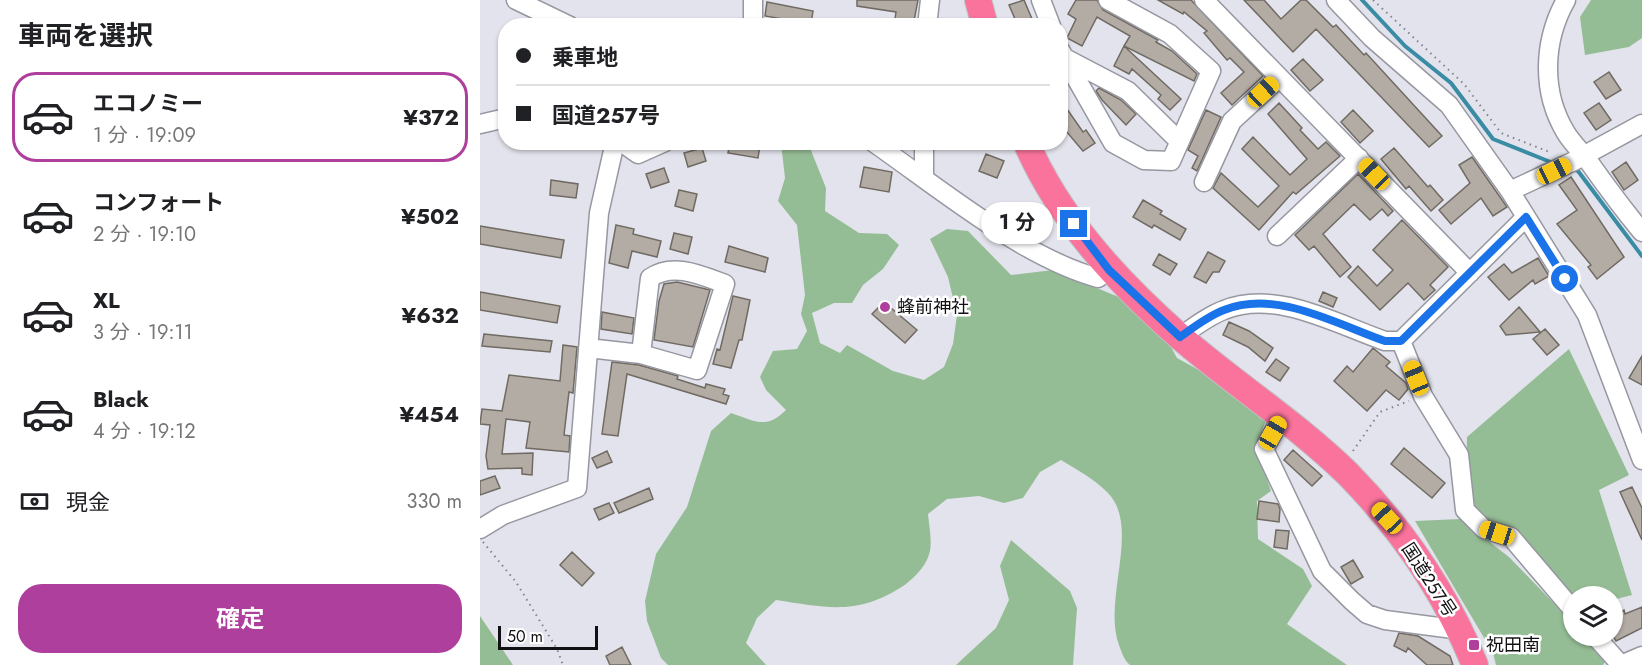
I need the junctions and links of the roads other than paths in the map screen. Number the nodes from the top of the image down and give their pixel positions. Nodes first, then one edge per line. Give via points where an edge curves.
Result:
1 (516, 0) edge
2 (753, 0) edge
3 (930, 0) edge
4 (978, 0) edge
5 (1041, 0) edge
6 (1108, 0) edge
7 (1204, 0) edge
8 (1336, 0) edge
9 (1566, 0) edge
10 (553, 18) edge
11 (753, 18) edge
12 (928, 18) edge
13 (983, 18) edge
14 (1048, 18) edge
15 (1068, 56) edge
16 (1068, 63) edge
17 (1279, 78) junction
18 (498, 120) edge
19 (480, 124) edge
20 (1642, 124) edge
21 (1179, 141) junction
22 (613, 150) edge
23 (632, 150) edge
24 (647, 150) edge
25 (884, 150) edge
26 (924, 150) edge
27 (1030, 150) edge
28 (1359, 158) junction
29 (1567, 161) junction
30 (924, 178) junction
31 (1204, 182) dead end
32 (1510, 191) junction
33 (1526, 217) junction
34 (1642, 232) edge
35 (1277, 236) dead end
36 (1109, 270) junction
37 (1470, 273) junction
38 (1180, 337) junction
39 (1401, 341) junction
40 (588, 348) junction
41 (641, 354) junction
42 (1282, 417) junction
43 (1642, 460) edge
44 (480, 529) edge
45 (1563, 598) edge
46 (1461, 630) junction
47 (1604, 646) edge
48 (1642, 656) edge
49 (1475, 665) edge

1 - 10 street
2 - 11 street
3 - 12 street
4 - 13 highway
5 - 14 street
6 - 21 street via 1170,34 1211,71
7 - 17 street
8 - 32 street via 1372,38 1449,105
9 - 29 street via 1557,15 1547,61 1550,94 1568,135
15 - 21 street via 1128,91
16 - 21 street via 1113,142 1144,160 1171,161
17 - 28 street
17 - 31 street via 1232,121
18 - 19 street
20 - 29 street
22 - 40 street via 599,213
23 - 24 street via 638,154
25 - 30 street
26 - 30 street
27 - 36 highway, 国道257号 via 1063,208
28 - 35 street
28 - 37 street
29 - 32 street
29 - 34 street
30 - 36 street via 1008,236 1075,272 1098,278
32 - 33 street
33 - 37 street
33 - 43 street via 1587,315
36 - 38 highway, 国道257号
37 - 39 street
38 - 39 street via 1223,310 1268,303 1288,306 1385,341
38 - 42 highway, 国道257号
39 - 45 street via 1423,396 1459,455 1465,510 1484,529 1510,537
40 - 41 street
40 - 44 street via 577,488 502,515
41 - 41 street via 697,370 725,284 693,272 661,270 650,278
42 - 46 highway, 国道257号 via 1347,474 1387,518 1435,584
42 - 46 street via 1264,449 1322,571 1367,614
46 - 49 highway, 国道257号
47 - 48 street via 1621,665

